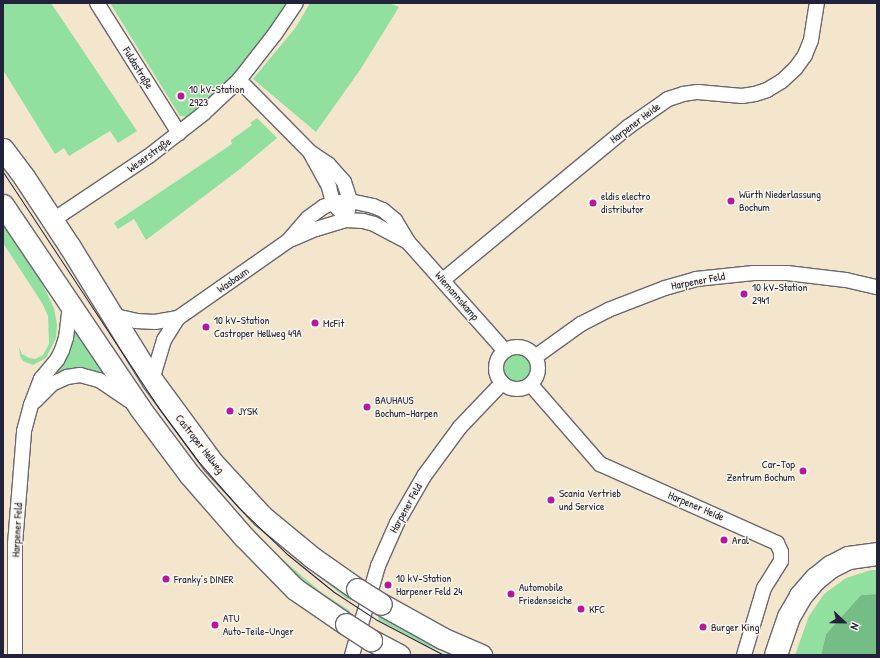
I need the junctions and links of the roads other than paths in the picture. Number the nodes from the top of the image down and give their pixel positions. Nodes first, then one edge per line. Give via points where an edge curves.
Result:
1 (97, 3) edge
2 (296, 3) edge
3 (817, 3) edge
4 (239, 80) junction
5 (179, 133) junction
6 (3, 149) edge
7 (310, 152) junction
8 (350, 201) junction
9 (333, 203) junction
10 (3, 205) edge
11 (53, 220) junction
12 (346, 220) junction
13 (288, 241) junction
14 (408, 242) junction
15 (443, 280) junction
16 (877, 287) edge
17 (70, 303) junction
18 (111, 315) junction
19 (178, 318) junction
20 (506, 351) junction
21 (535, 357) junction
22 (152, 380) junction
23 (502, 383) junction
24 (531, 385) junction
25 (30, 405) junction
26 (139, 407) junction
27 (877, 554) edge
28 (877, 562) edge
29 (9, 626) edge
30 (15, 655) edge
31 (352, 655) edge
32 (399, 655) edge
33 (481, 655) edge
34 (744, 655) edge
35 (776, 655) edge
36 (785, 655) edge

1 - 5 street, Fuldastraße
2 - 4 street, Weserstraße
3 - 15 street, Harpener Heide via 811,40 805,55 782,81 755,94 742,96 698,92 668,99 628,127
4 - 5 street, Weserstraße
4 - 7 street
5 - 11 street, Weserstraße
6 - 11 main road, Castroper Hellweg
7 - 8 street via 328,164 344,182
7 - 9 street via 329,187
8 - 9 street, Wasbaum
8 - 12 street
8 - 14 street, Wiemannskamp via 383,210 395,220
9 - 12 street
9 - 13 street, Wasbaum via 323,206 308,218
10 - 17 main road
11 - 18 main road, Castroper Hellweg
12 - 13 street, Wasbaum
12 - 14 street, Wiemannskamp via 363,220
13 - 19 street, Wasbaum
14 - 15 street, Wiemannskamp
15 - 20 street, Wiemannskamp
16 - 21 street, Harpener Feld via 846,280 787,274 754,273 696,280 659,290 608,310 581,324
17 - 25 street, Harpener Feld via 62,350 41,379
17 - 26 main road
18 - 19 street, Wasbaum via 155,322
18 - 22 main road, Castroper Hellweg
19 - 22 street, Wasbaum via 164,340
20 - 21 street via 518,347 526,349
20 - 23 street via 496,368
21 - 24 street via 539,369
22 - 33 main road, Castroper Hellweg, bridge via 213,463 262,516 313,558 357,589 442,638
23 - 24 street via 520,390
23 - 31 street, Harpener Feld via 460,427 424,476 397,523 378,566
24 - 34 street, Harpener Heide via 600,464 777,543 781,561 764,588
25 - 26 street via 52,384 67,377 80,376 99,380
25 - 29 street, Harpener Feld via 24,431
26 - 32 main road, bridge via 189,474 264,558 296,589 346,624
27 - 35 highway via 849,558 830,567 816,579 801,596 792,612
28 - 36 highway via 861,564 837,574 822,585 808,600 792,632
29 - 30 street, Harpener Feld

